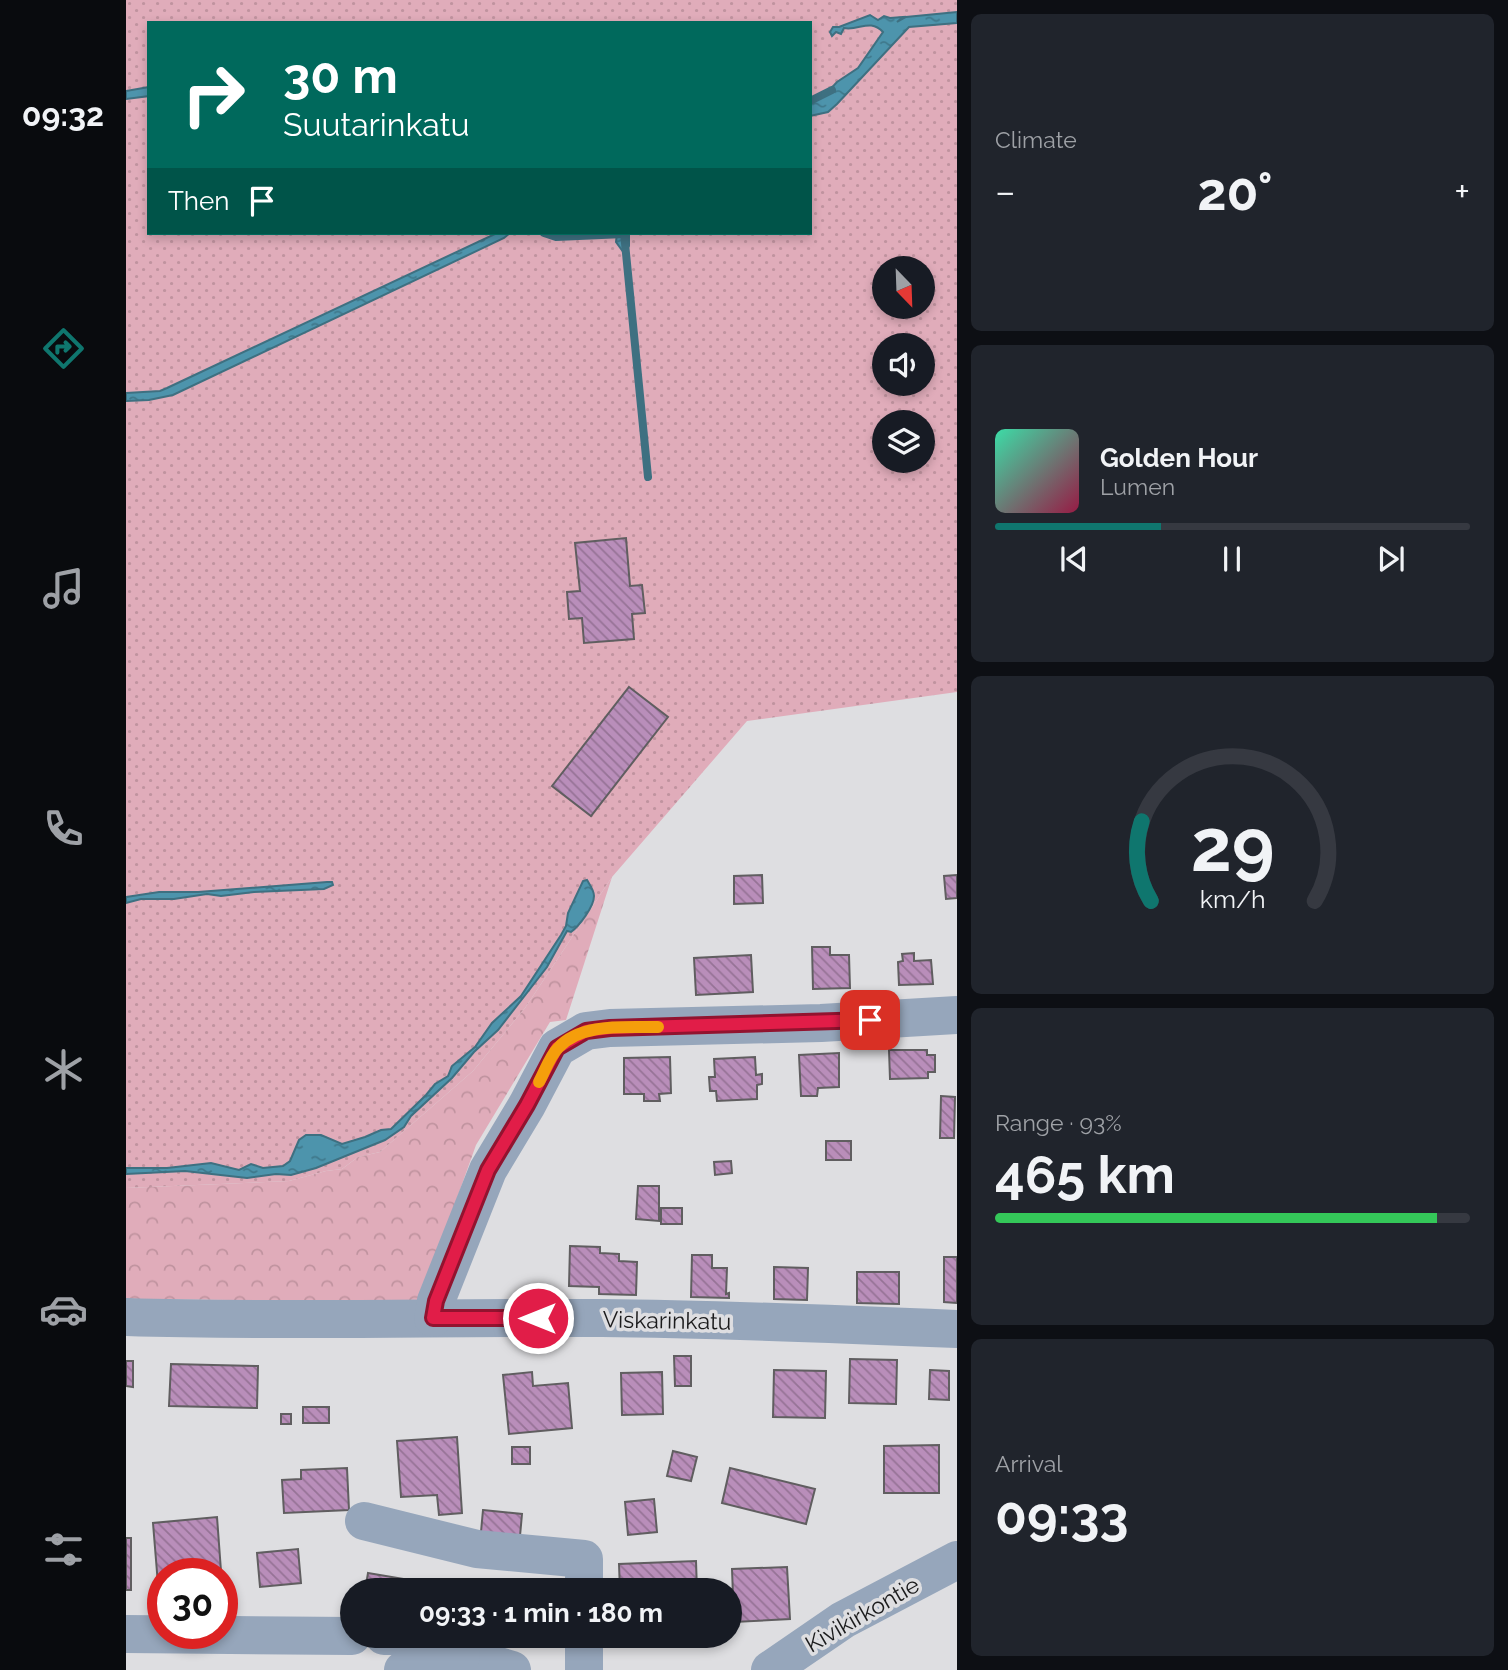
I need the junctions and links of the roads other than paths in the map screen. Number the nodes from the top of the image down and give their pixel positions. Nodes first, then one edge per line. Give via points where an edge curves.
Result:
1 (957, 1015) edge
2 (126, 1317) edge
3 (433, 1318) junction
4 (957, 1329) edge
5 (364, 1521) dead end
6 (957, 1560) edge
7 (584, 1578) edge
8 (126, 1634) edge
9 (340, 1636) edge
10 (439, 1648) edge
11 (584, 1648) edge
12 (466, 1656) junction
13 (403, 1670) edge
14 (512, 1670) edge
15 (584, 1670) edge
16 (769, 1670) edge

1 - 3 street via 610,1028 571,1038 557,1048 488,1170
2 - 3 street, Viskarinkatu
3 - 4 street, Viskarinkatu via 604,1318
5 - 7 street via 477,1549 584,1559
6 - 16 street, Kivikirkontie via 843,1620
8 - 9 street
10 - 12 street
11 - 15 street
12 - 13 street
12 - 14 street

